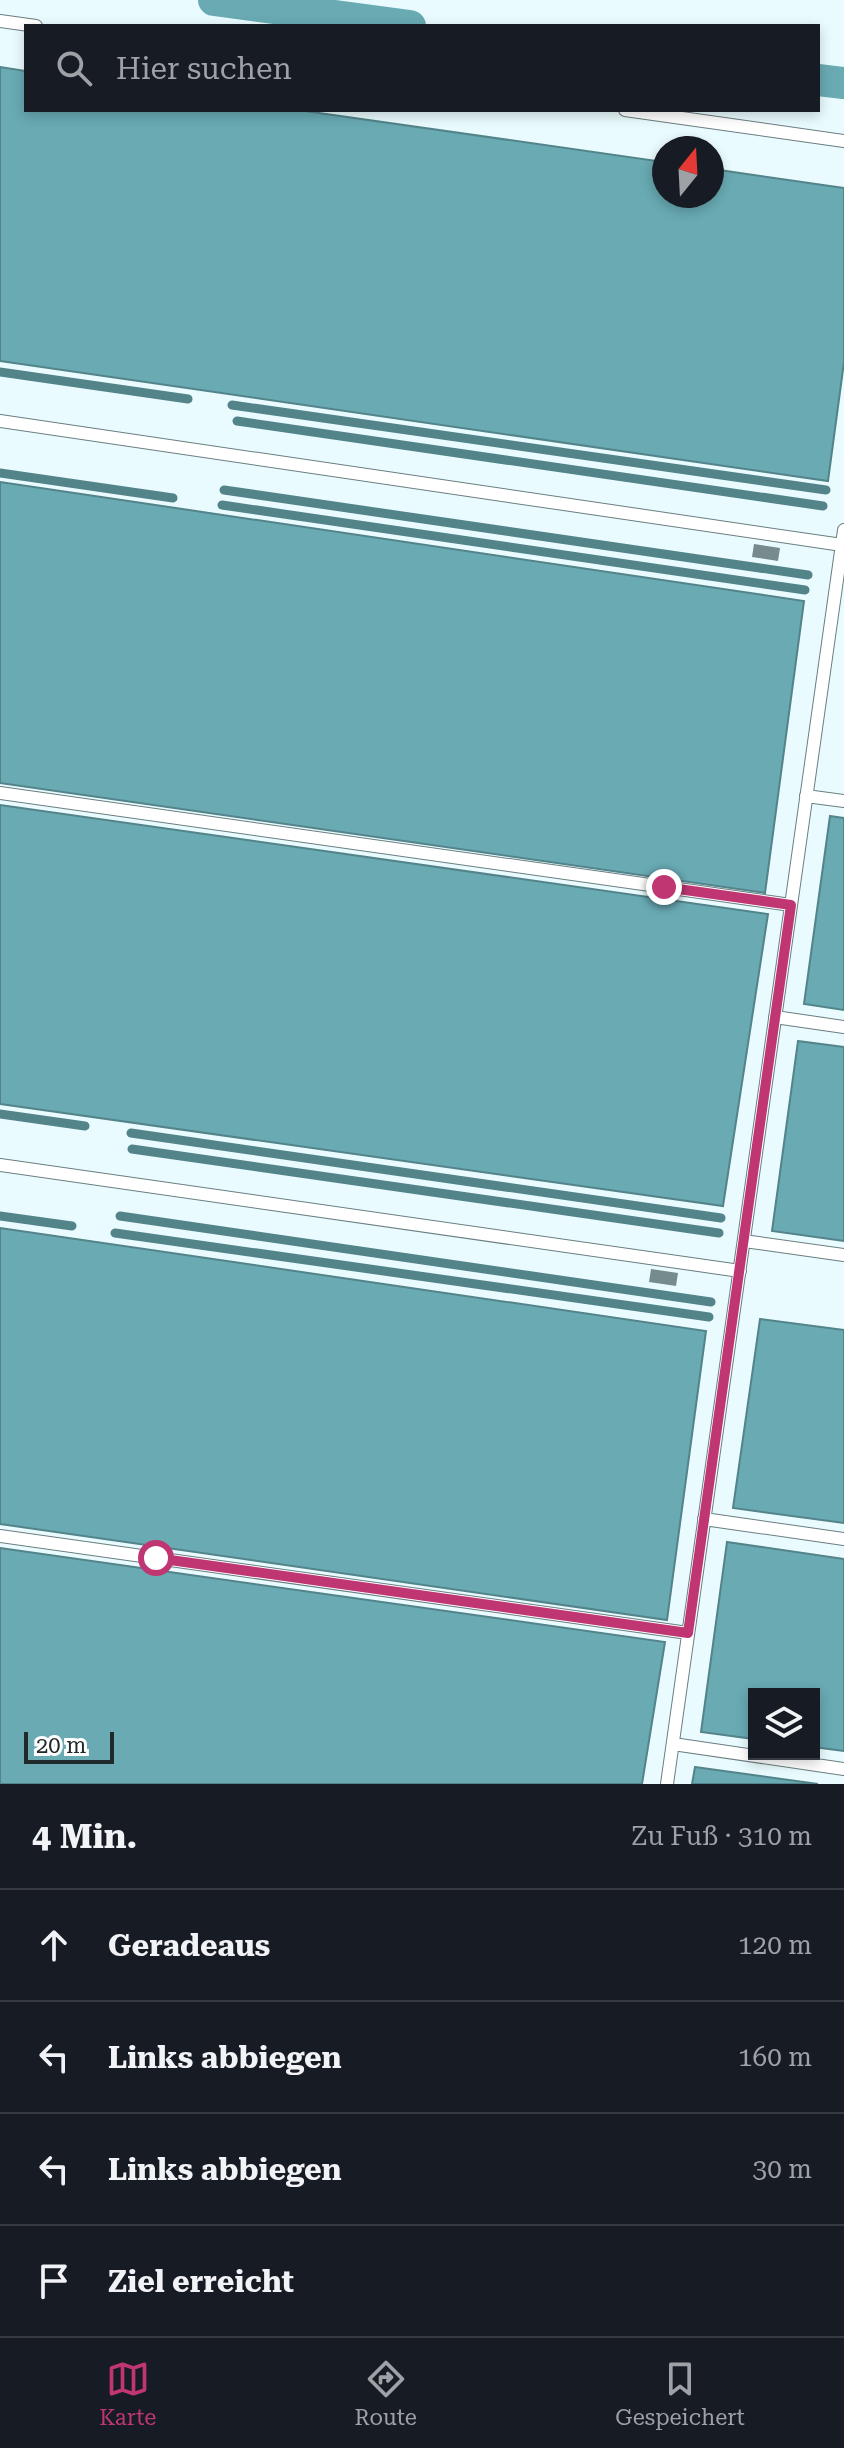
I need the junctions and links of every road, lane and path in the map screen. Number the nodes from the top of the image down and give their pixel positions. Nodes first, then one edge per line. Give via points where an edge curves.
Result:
1 (0, 21) edge
2 (24, 24) edge
3 (639, 112) edge
4 (844, 141) edge
5 (0, 421) edge
6 (844, 530) edge
7 (842, 545) junction
8 (0, 793) edge
9 (806, 796) junction
10 (844, 801) edge
11 (791, 905) junction
12 (775, 1017) junction
13 (844, 1027) edge
14 (0, 1165) edge
15 (744, 1241) junction
16 (844, 1255) edge
17 (740, 1271) junction
18 (704, 1519) junction
19 (0, 1536) edge
20 (844, 1539) edge
21 (688, 1633) junction
22 (673, 1744) junction
23 (844, 1769) edge
24 (667, 1784) edge

1 - 2 lane
3 - 4 lane
5 - 7 lane
6 - 7 lane
7 - 9 lane
8 - 11 lane
9 - 10 lane
9 - 11 lane
11 - 12 lane
12 - 13 lane
12 - 15 lane
14 - 17 lane
15 - 16 lane
15 - 17 lane
17 - 18 lane
18 - 20 lane
18 - 21 lane
19 - 21 lane
21 - 22 lane
22 - 23 lane
22 - 24 lane

